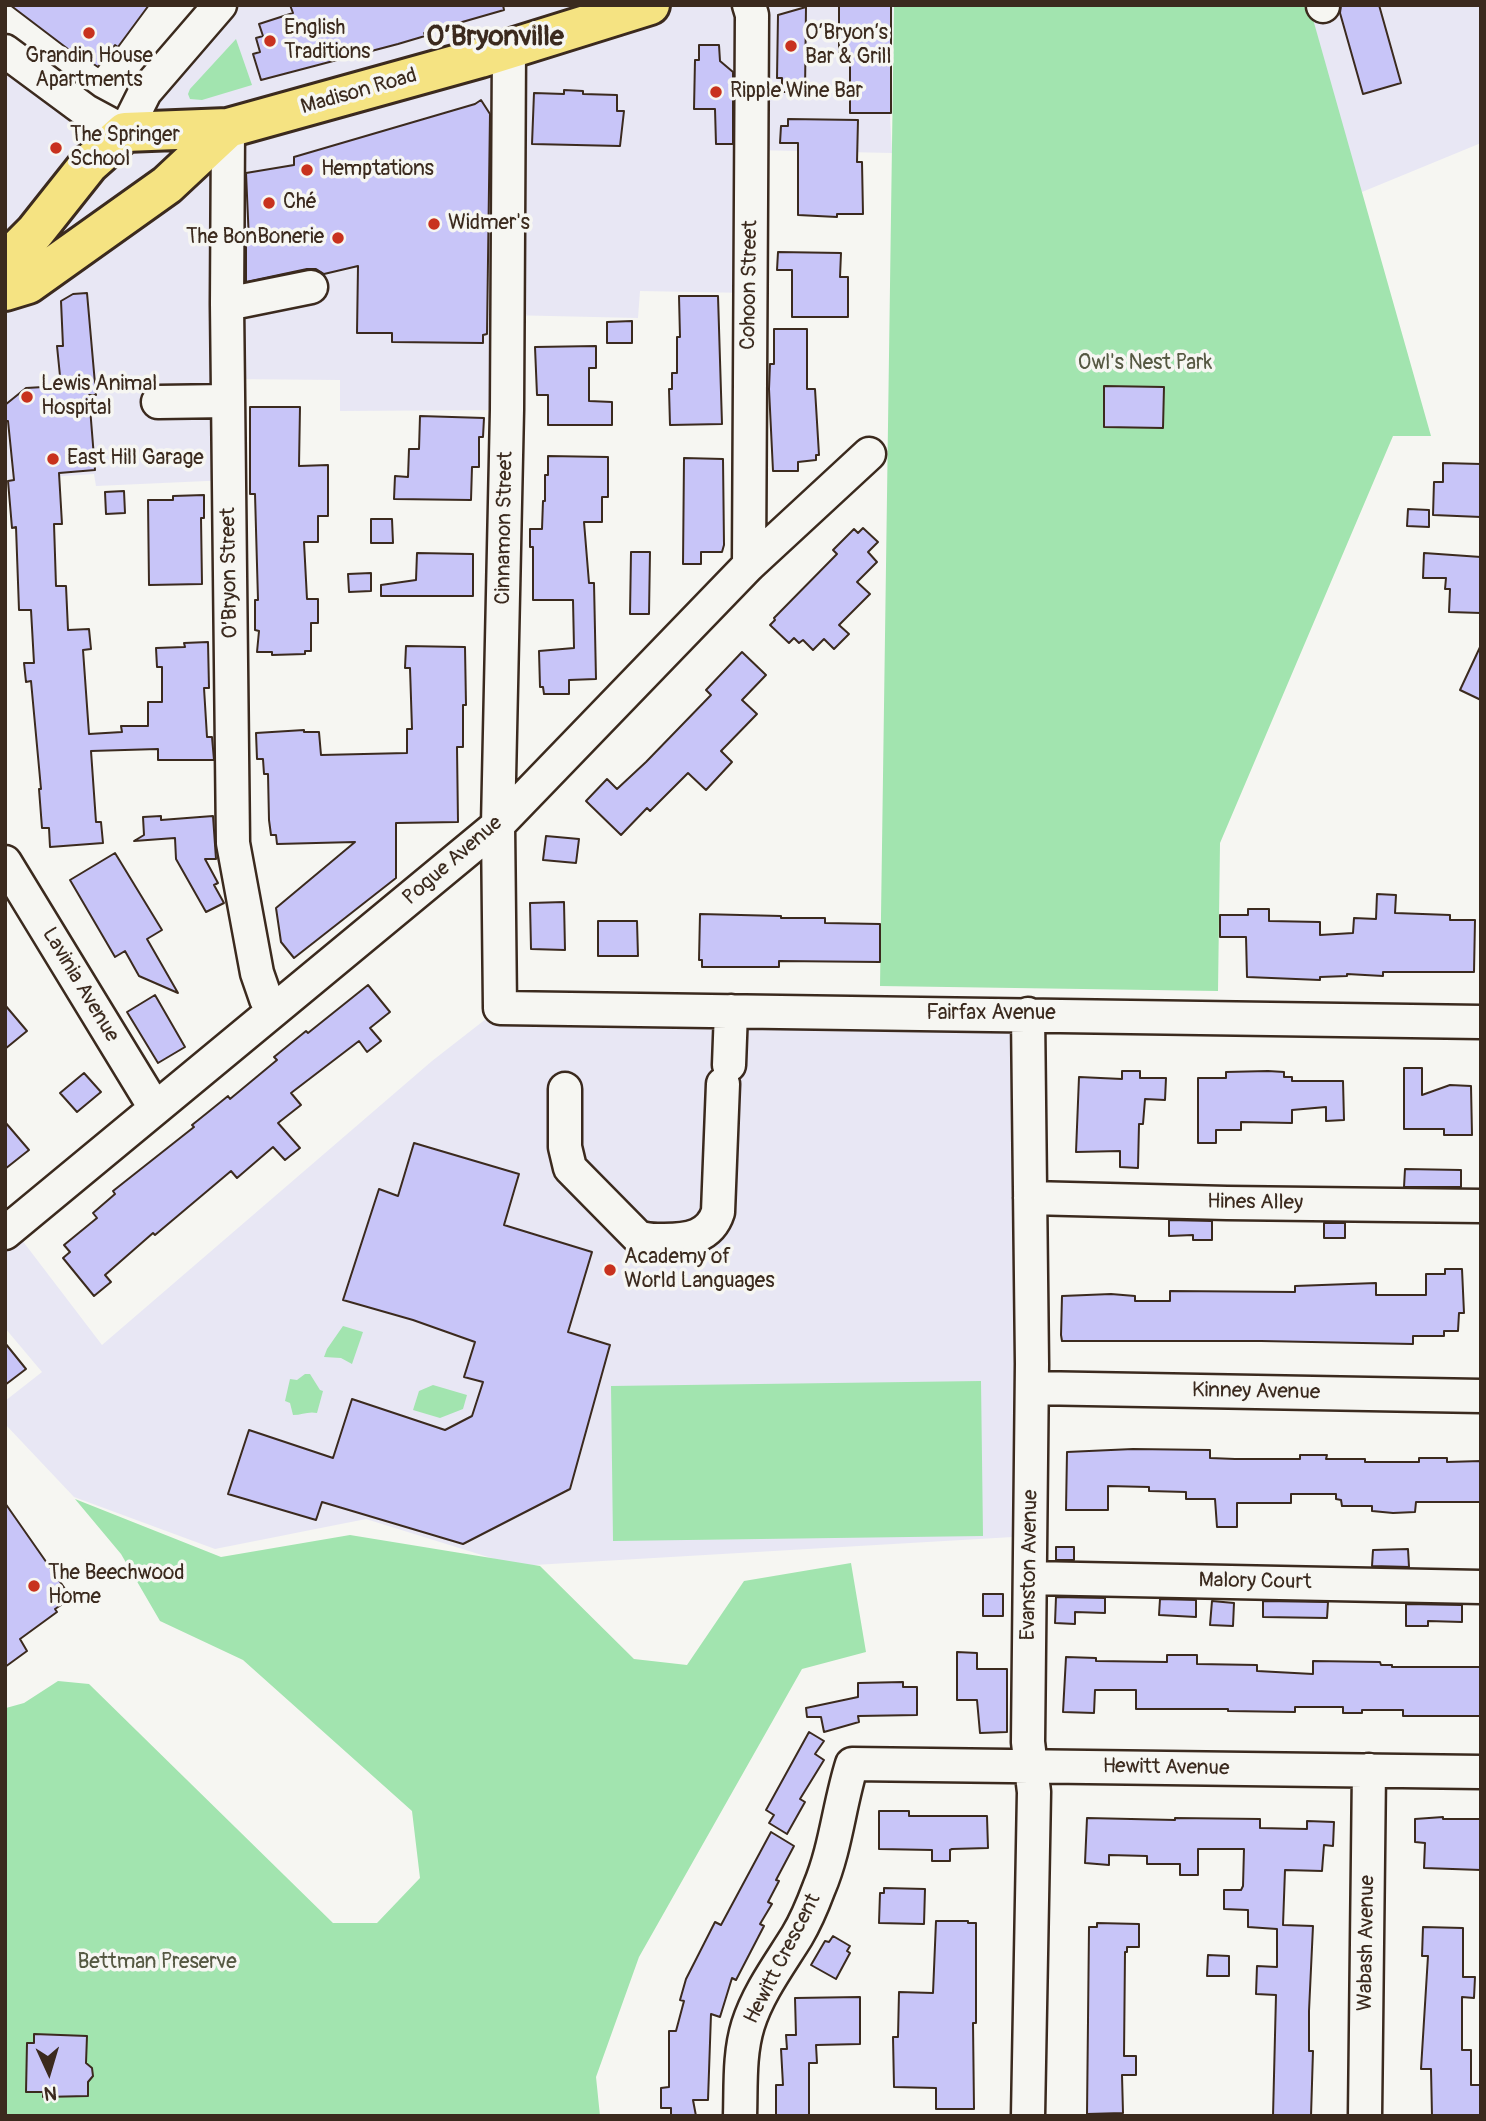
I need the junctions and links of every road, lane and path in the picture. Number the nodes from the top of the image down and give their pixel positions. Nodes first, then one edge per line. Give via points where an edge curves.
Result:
1 (220, 5) edge
2 (650, 5) edge
3 (749, 5) edge
4 (509, 48) junction
5 (5, 51) edge
6 (228, 128) junction
7 (125, 132) junction
8 (5, 262) edge
9 (311, 287) dead end
10 (5, 291) edge
11 (227, 304) junction
12 (222, 387) junction
13 (158, 402) dead end
14 (869, 454) dead end
15 (750, 565) junction
16 (498, 825) junction
17 (5, 862) edge
18 (500, 1008) joint
19 (273, 1011) junction
20 (731, 1011) junction
21 (1028, 1014) junction
22 (1481, 1022) edge
23 (565, 1089) dead end
24 (155, 1108) junction
25 (1030, 1198) junction
26 (1481, 1206) edge
27 (5, 1233) edge
28 (1032, 1388) junction
29 (1481, 1396) edge
30 (1030, 1578) junction
31 (1481, 1587) edge
32 (852, 1764) joint
33 (1032, 1767) junction
34 (1369, 1770) junction
35 (1481, 1772) edge
36 (740, 2116) edge
37 (1028, 2116) edge
38 (1365, 2116) edge

1 - 7 street via 145,92
2 - 4 main road, Madison Road
3 - 15 street, Cohoon Street via 741,260
4 - 6 main road, Madison Road
4 - 16 street, Cinnamon Street via 519,191 507,410
5 - 7 street via 86,111
6 - 7 main road, Madison Road
6 - 10 main road, Madison Road via 167,186 28,284
6 - 11 street, O’Bryon Street
7 - 8 main road via 89,164
9 - 11 street
11 - 12 street, O’Bryon Street
12 - 13 street
12 - 19 street, O’Bryon Street via 233,843 257,973
14 - 15 street, Pogue Avenue
15 - 16 street, Pogue Avenue
16 - 18 street, Cinnamon Street
16 - 19 street, Pogue Avenue
17 - 24 street, Lavinia Avenue
18 - 20 street, Fairfax Avenue
19 - 24 street, Pogue Avenue
20 - 21 street, Fairfax Avenue
20 - 23 street via 718,1212 714,1224 703,1233 688,1240 644,1240 570,1168 565,1147
21 - 22 street, Fairfax Avenue
21 - 25 street, Evanston Avenue
24 - 27 street, Pogue Avenue
25 - 26 street, Hines Alley
25 - 28 street, Evanston Avenue
28 - 29 street, Kinney Avenue
28 - 30 street, Evanston Avenue
30 - 31 street, Malory Court
30 - 33 street, Evanston Avenue via 1028,1742
32 - 33 street, Hewitt Avenue
32 - 36 street, Hewitt Crescent via 820,1886 748,2026
33 - 34 street, Hewitt Avenue
33 - 37 street, Evanston Avenue
34 - 35 street, Hewitt Avenue
34 - 38 street, Wabash Avenue

